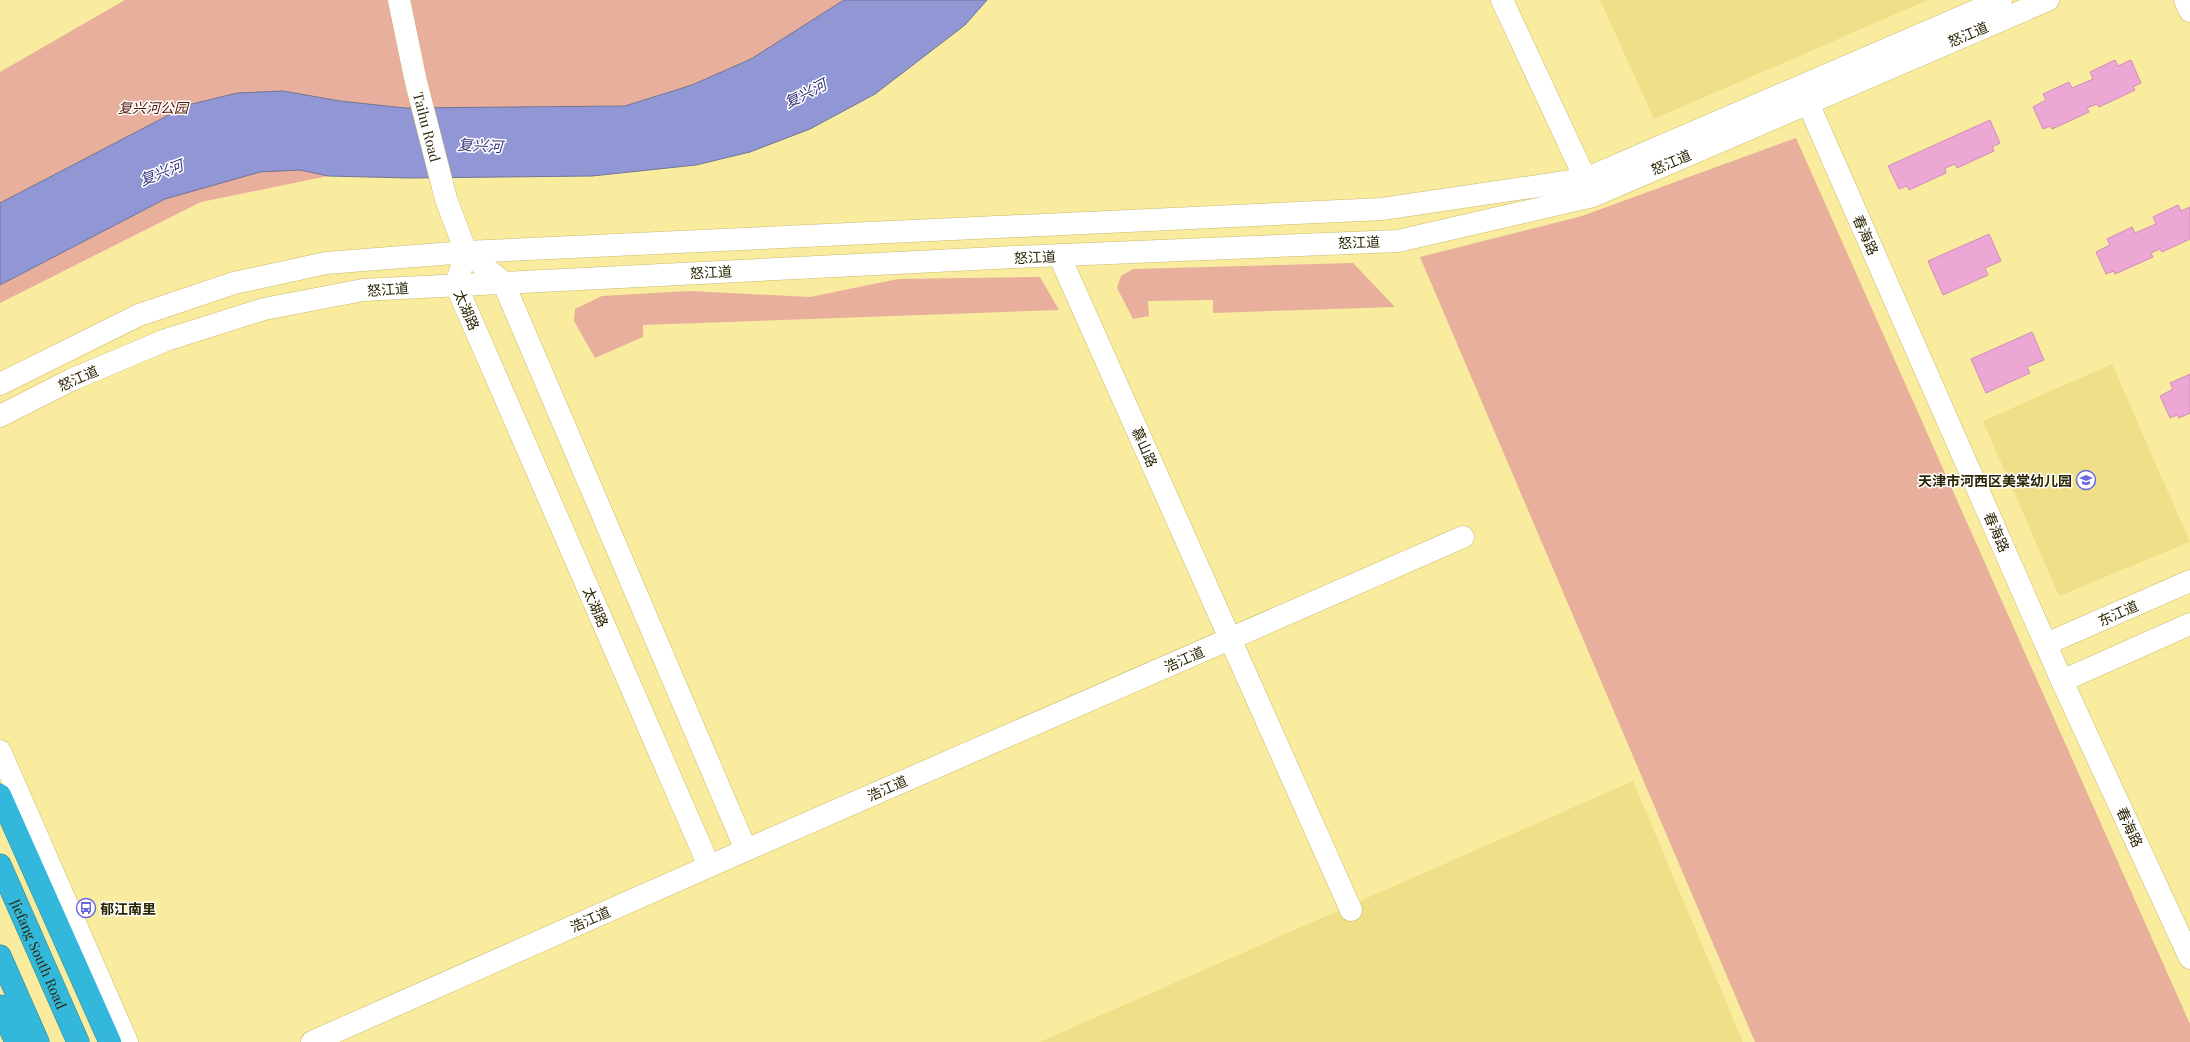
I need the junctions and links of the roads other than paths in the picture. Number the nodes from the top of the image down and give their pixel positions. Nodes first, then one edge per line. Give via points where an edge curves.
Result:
1 (399, 0) edge
2 (1502, 0) edge
3 (2001, 0) edge
4 (2048, 0) edge
5 (2185, 0) edge
6 (2190, 11) edge
7 (1808, 104) junction
8 (1589, 187) junction
9 (466, 252) junction
10 (1059, 255) junction
11 (503, 282) junction
12 (456, 285) junction
13 (0, 384) edge
14 (0, 416) edge
15 (1463, 537) dead end
16 (2190, 581) edge
17 (2190, 624) edge
18 (1230, 638) junction
19 (2046, 644) junction
20 (2062, 681) junction
21 (0, 751) edge
22 (0, 795) edge
23 (746, 850) junction
24 (0, 865) edge
25 (709, 866) junction
26 (1351, 910) dead end
27 (0, 956) edge
28 (2190, 958) edge
29 (0, 1006) edge
30 (16, 1042) edge
31 (38, 1042) edge
32 (78, 1042) edge
33 (110, 1042) edge
34 (127, 1042) edge
35 (312, 1042) edge

1 - 9 street, Taihu Road via 416,82 446,199
2 - 8 street
3 - 8 street, 怒江道
4 - 7 street, 怒江道
5 - 6 street
7 - 8 street, 怒江道
7 - 19 street, 春海路
8 - 9 street, 怒江道 via 1382,209
8 - 10 street, 怒江道 via 1398,241
9 - 11 street
9 - 12 street, 太湖路
9 - 13 street, 怒江道 via 326,263 234,283 138,316
10 - 11 street, 怒江道
10 - 18 street, 慕山路
11 - 12 street, 怒江道
11 - 23 street
12 - 14 street, 怒江道 via 363,290 264,309 166,340 71,380
12 - 25 street, 太湖路
15 - 18 street, 浩江道
16 - 19 street, 东江道
17 - 20 street
18 - 23 street, 浩江道
18 - 26 street, 慕山路
19 - 20 street, 春海路
20 - 28 street, 春海路
21 - 34 street
22 - 33 highway
23 - 25 street, 浩江道
24 - 32 highway, Jiefang South Road
25 - 35 street, 浩江道
27 - 31 highway
29 - 30 highway

